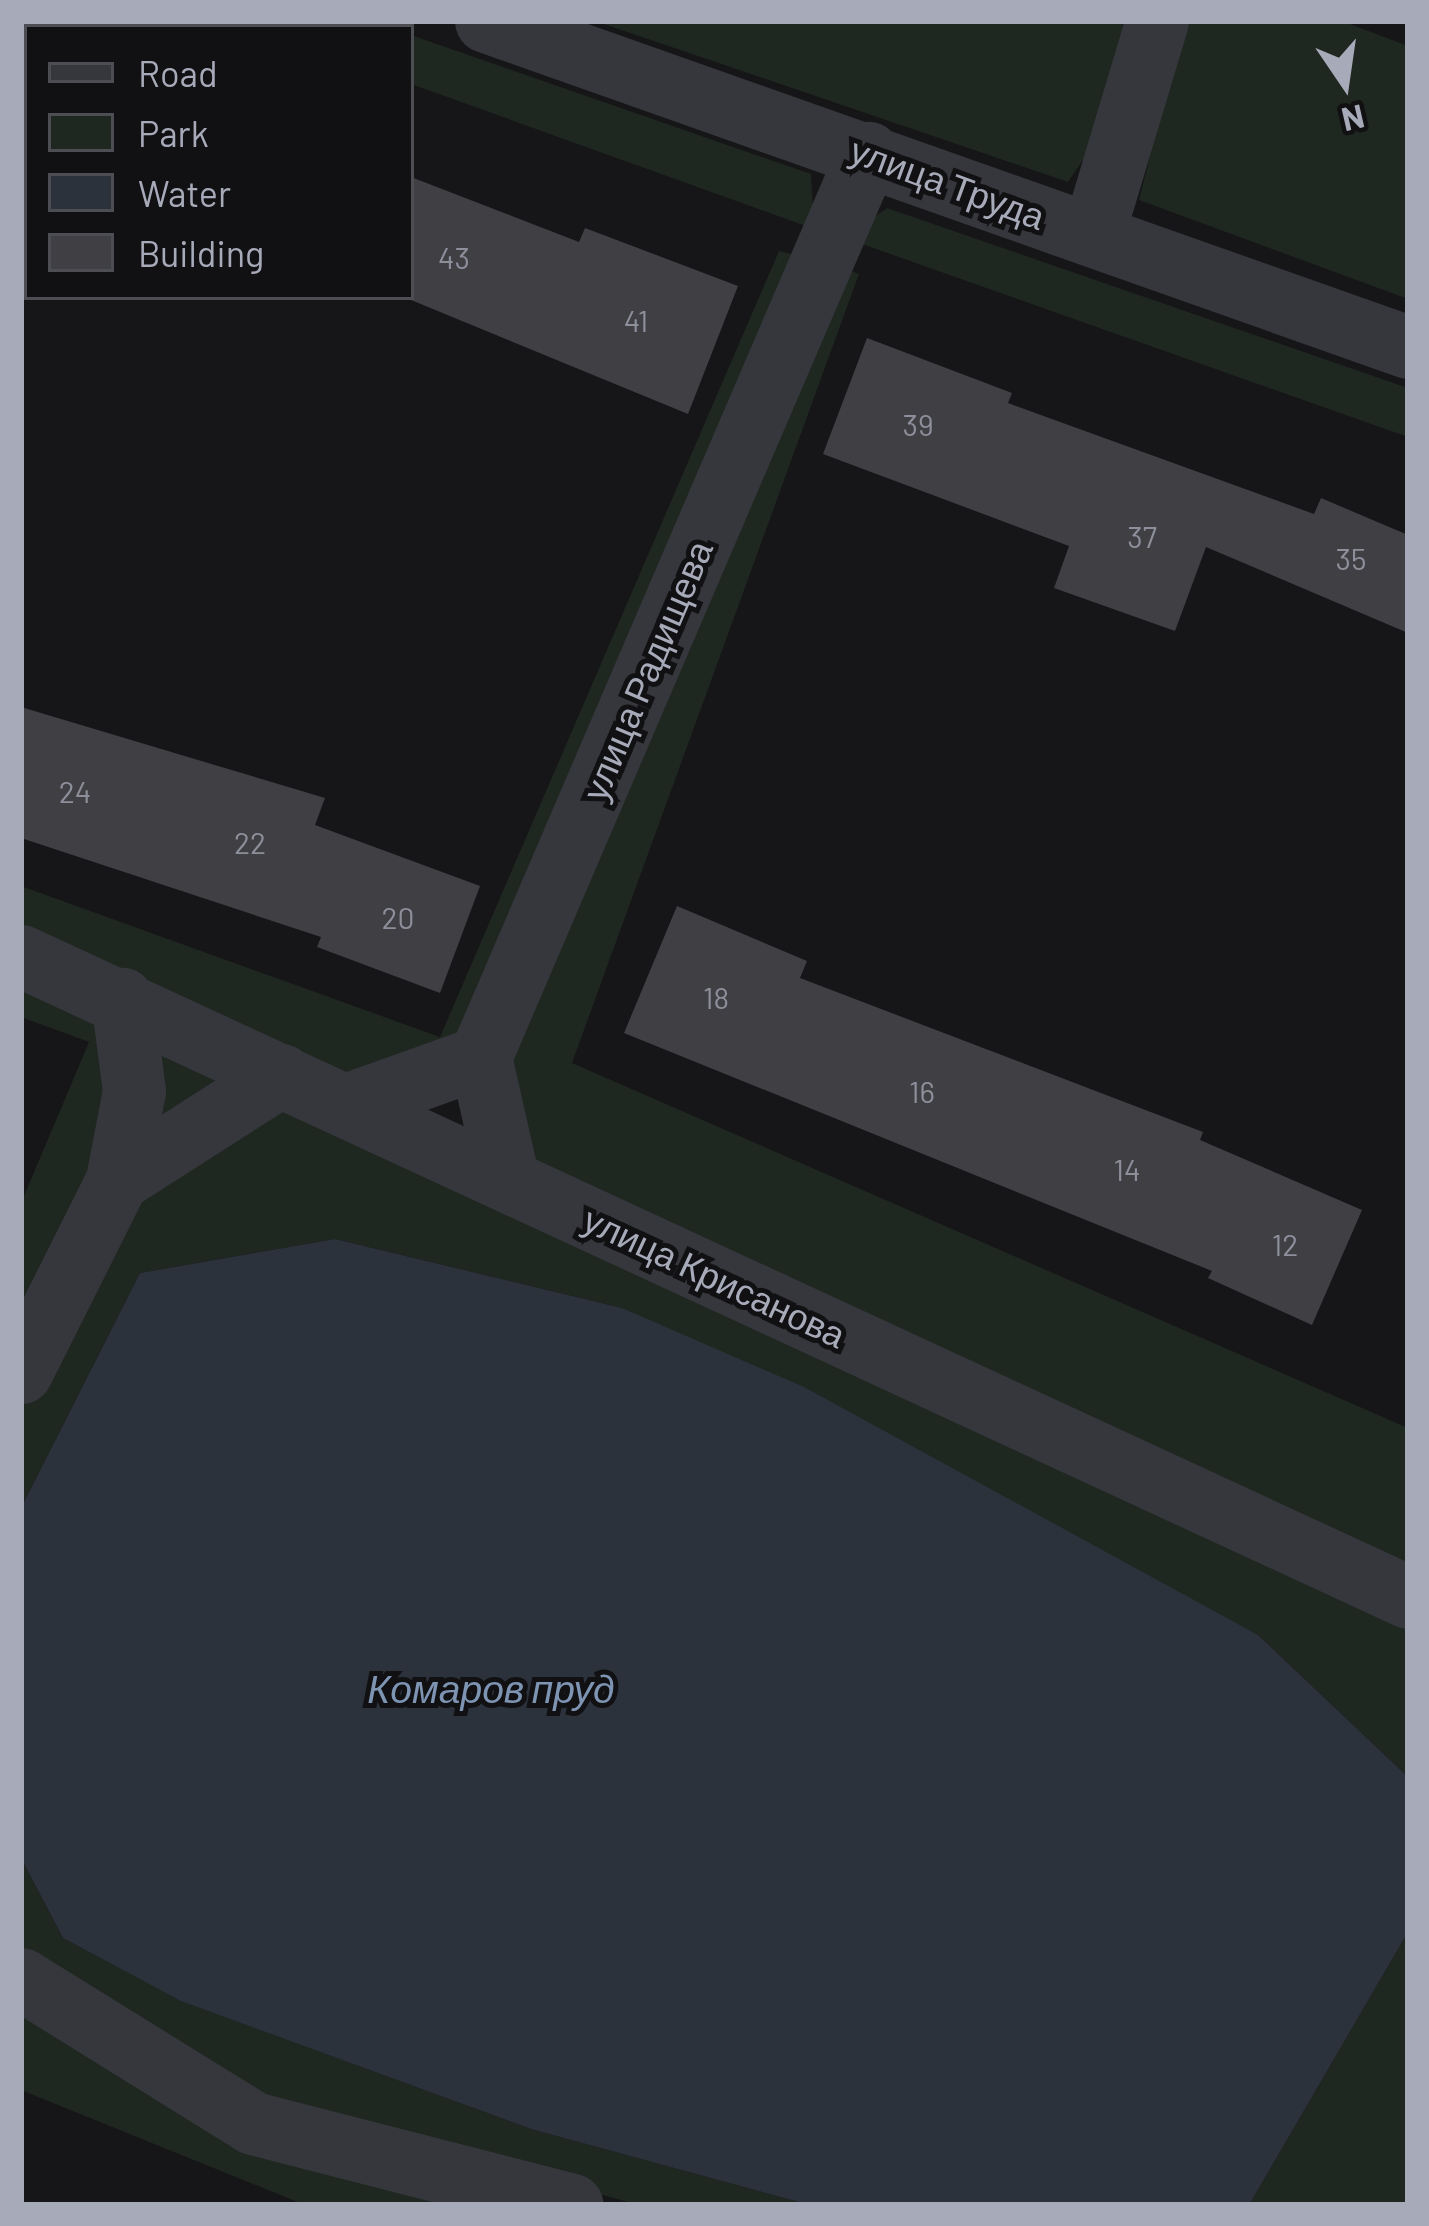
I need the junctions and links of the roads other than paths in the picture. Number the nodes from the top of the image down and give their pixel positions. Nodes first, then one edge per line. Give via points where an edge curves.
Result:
1 (486, 21) edge
2 (1157, 21) edge
3 (868, 153) junction
4 (1093, 234) junction
5 (1408, 347) edge
6 (21, 956) edge
7 (122, 999) junction
8 (480, 1057) junction
9 (281, 1075) junction
10 (346, 1106) junction
11 (117, 1180) junction
12 (508, 1180) junction
13 (21, 1372) edge
14 (1408, 1597) edge
15 (21, 1979) edge
16 (572, 2205) edge

1 - 3 street, улица Труда
2 - 4 street
3 - 4 street, улица Труда
3 - 8 street, улица Радищева
4 - 5 street, улица Труда
6 - 7 street, улица Крисанова
7 - 9 street, улица Крисанова
7 - 11 street via 134,1091
8 - 10 street
8 - 12 street
9 - 10 street, улица Крисанова
9 - 11 street
10 - 12 street, улица Крисанова
11 - 13 street
12 - 14 street, улица Крисанова
15 - 16 street via 254,2123

